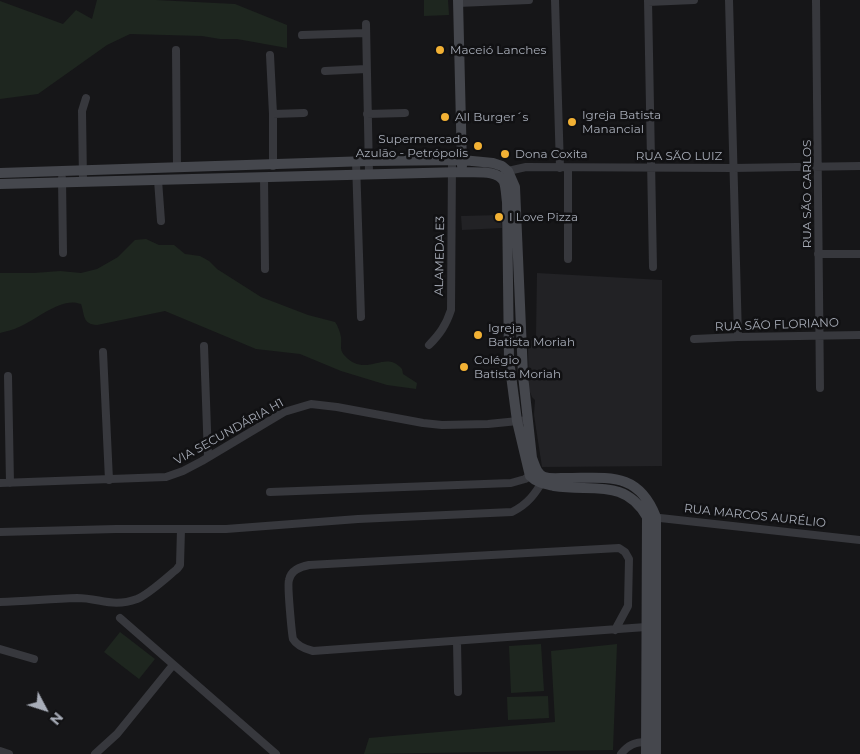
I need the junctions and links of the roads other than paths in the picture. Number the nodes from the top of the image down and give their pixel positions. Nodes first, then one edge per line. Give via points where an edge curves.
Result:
1 (529, 0) edge
2 (554, 0) edge
3 (694, 0) edge
4 (728, 0) edge
5 (816, 0) edge
6 (648, 1) edge
7 (458, 2) edge
8 (366, 24) dead end
9 (365, 33) junction
10 (302, 35) dead end
11 (176, 50) dead end
12 (270, 55) dead end
13 (366, 69) junction
14 (325, 71) dead end
15 (86, 98) dead end
16 (304, 113) dead end
17 (405, 113) dead end
18 (273, 114) junction
19 (367, 114) junction
20 (457, 160) junction
21 (369, 161) junction
22 (356, 162) junction
23 (273, 166) junction
24 (819, 166) junction
25 (860, 166) edge
26 (652, 167) junction
27 (177, 168) junction
28 (564, 168) junction
29 (733, 168) junction
30 (83, 170) junction
31 (62, 171) junction
32 (457, 172) junction
33 (0, 173) edge
34 (369, 173) junction
35 (356, 175) junction
36 (505, 175) junction
37 (264, 177) junction
38 (158, 180) junction
39 (84, 181) junction
40 (62, 182) junction
41 (0, 184) edge
42 (161, 221) dead end
43 (63, 253) dead end
44 (818, 254) junction
45 (860, 254) edge
46 (568, 259) dead end
47 (653, 267) dead end
48 (265, 269) dead end
49 (361, 317) dead end
50 (860, 334) edge
51 (818, 335) junction
52 (738, 337) junction
53 (694, 340) dead end
54 (429, 345) dead end
55 (204, 346) dead end
56 (103, 352) dead end
57 (8, 376) dead end
58 (820, 388) dead end
59 (528, 420) junction
60 (517, 421) junction
61 (208, 457) junction
62 (533, 473) junction
63 (109, 480) junction
64 (543, 481) junction
65 (10, 483) junction
66 (0, 484) edge
67 (270, 492) dead end
68 (651, 517) junction
69 (181, 529) junction
70 (0, 532) edge
71 (860, 540) edge
72 (0, 602) edge
73 (120, 618) dead end
74 (646, 627) junction
75 (615, 630) junction
76 (457, 642) junction
77 (0, 649) edge
78 (34, 659) dead end
79 (174, 665) junction
80 (458, 692) dead end
81 (646, 742) junction
82 (0, 751) edge
83 (9, 754) edge
84 (95, 754) edge
85 (276, 754) edge
86 (621, 754) edge
87 (646, 754) edge
88 (656, 754) edge

1 - 7 street
2 - 28 street
3 - 6 street
4 - 29 street
5 - 24 street, RUA SÃO CARLOS
6 - 26 street
7 - 20 street
8 - 9 street
9 - 10 street
9 - 13 street
11 - 27 street
12 - 18 street
13 - 14 street
13 - 19 street
15 - 30 street via 82,111
16 - 18 street
17 - 19 street
18 - 23 street
19 - 21 street
20 - 21 street
20 - 32 street
20 - 36 street via 493,163 502,166
21 - 22 street
21 - 34 street
22 - 23 street
22 - 35 street
23 - 27 street
24 - 25 street, RUA SÃO LUIZ
24 - 29 street, RUA SÃO LUIZ
24 - 44 street, RUA SÃO CARLOS
26 - 28 street, RUA SÃO LUIZ
26 - 29 street, RUA SÃO LUIZ
26 - 47 street
27 - 30 street
28 - 36 street, RUA SÃO LUIZ via 526,166
28 - 46 street
29 - 52 street
30 - 31 street
30 - 39 street
31 - 33 street
31 - 40 street
32 - 34 street
32 - 36 street
32 - 54 street, ALAMEDA E3 via 451,310 440,334
34 - 35 street
35 - 37 street
35 - 49 street
36 - 59 street via 515,187 520,331
36 - 60 street via 509,360
37 - 38 street
37 - 48 street
38 - 39 street
38 - 42 street
39 - 40 street
40 - 41 street
40 - 43 street
44 - 45 street
44 - 51 street, RUA SÃO CARLOS
50 - 51 street, RUA SÃO FLORIANO
51 - 52 street, RUA SÃO FLORIANO
51 - 58 street, RUA SÃO CARLOS
52 - 53 street, RUA SÃO FLORIANO
55 - 61 street
56 - 63 street
57 - 65 street
59 - 60 street, VIA SECUNDÁRIA H1
59 - 62 street
60 - 61 street, VIA SECUNDÁRIA H1 via 442,425 311,404 284,412
60 - 62 street
61 - 63 street, VIA SECUNDÁRIA H1 via 166,477
62 - 64 street
62 - 67 street via 511,482
63 - 65 street, VIA SECUNDÁRIA H1
64 - 68 street via 624,480 645,496 651,505
64 - 69 street via 525,505 512,512
65 - 66 street, VIA SECUNDÁRIA H1
68 - 71 street, RUA MARCOS AURÉLIO
68 - 74 street
68 - 88 street
69 - 70 street
69 - 72 street via 180,565 138,598 108,604 78,598
73 - 79 street
74 - 75 street
74 - 81 street
75 - 76 street
75 - 76 street via 628,606 629,559 619,548 309,565 294,570 288,579 293,638 303,648 312,651
76 - 80 street
77 - 78 street
79 - 84 street via 117,734
79 - 85 street
81 - 86 street via 626,747
81 - 87 street
82 - 83 street

